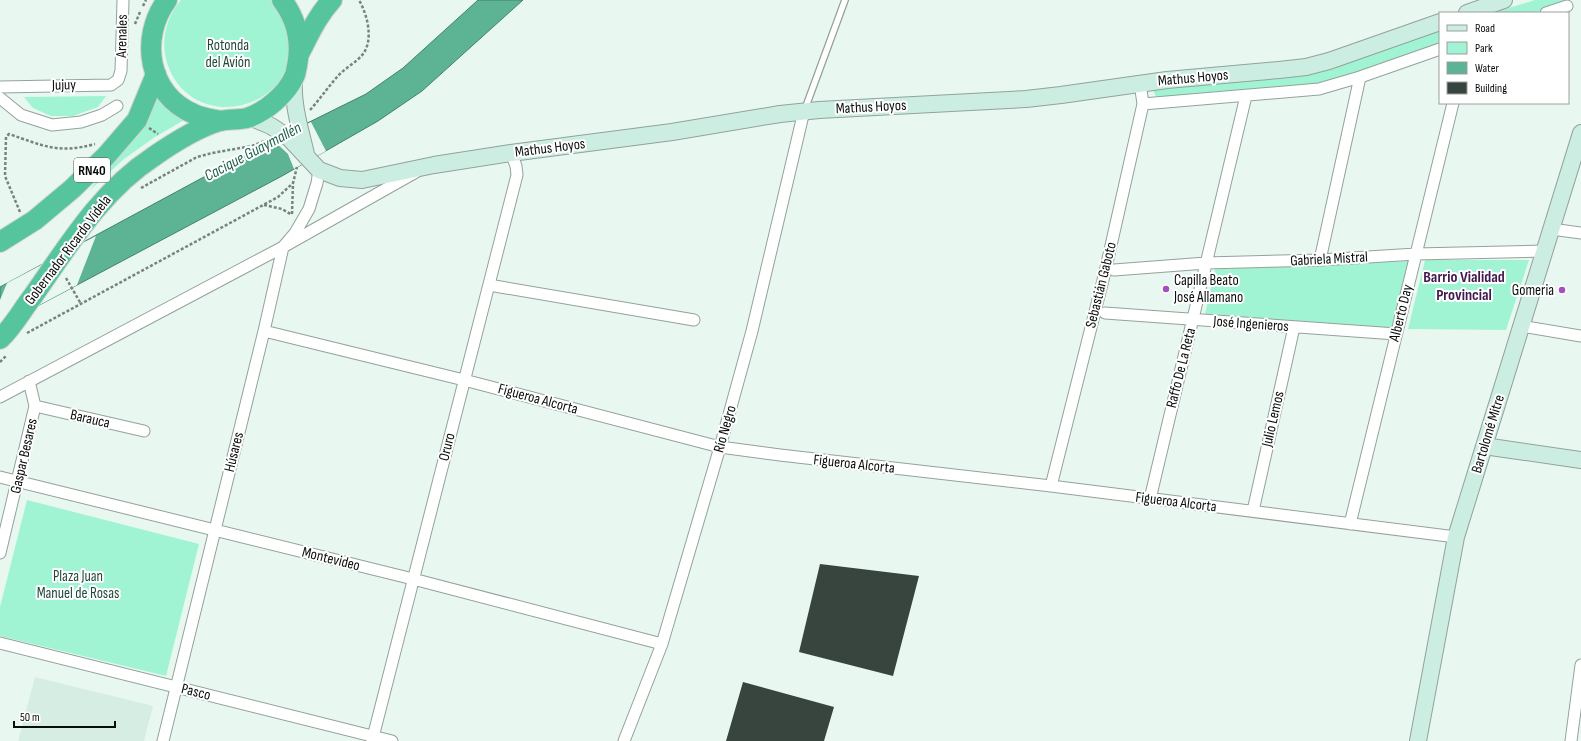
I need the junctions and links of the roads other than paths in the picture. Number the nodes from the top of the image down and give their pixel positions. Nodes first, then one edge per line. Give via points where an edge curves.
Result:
1 (123, 0) edge
2 (282, 0) edge
3 (332, 0) edge
4 (845, 0) edge
5 (1504, 0) edge
6 (162, 5) edge
7 (1567, 6) dead end
8 (1470, 12) edge
9 (1549, 12) edge
10 (1439, 22) edge
11 (1439, 49) edge
12 (299, 54) junction
13 (121, 71) joint
14 (156, 74) junction
15 (294, 77) junction
16 (1360, 77) junction
17 (1140, 83) junction
18 (0, 87) edge
19 (1246, 96) junction
20 (0, 98) edge
21 (1143, 104) junction
22 (1453, 104) edge
23 (117, 106) dead end
24 (804, 111) junction
25 (249, 117) junction
26 (221, 121) junction
27 (1581, 133) edge
28 (511, 153) junction
29 (308, 163) junction
30 (427, 166) junction
31 (1552, 229) junction
32 (1581, 233) edge
33 (0, 242) edge
34 (283, 247) junction
35 (1545, 251) junction
36 (1416, 254) junction
37 (1320, 260) junction
38 (1206, 263) junction
39 (1114, 270) dead end
40 (489, 285) junction
41 (1105, 313) dead end
42 (1193, 319) junction
43 (694, 320) dead end
44 (1521, 326) junction
45 (1294, 327) junction
46 (264, 331) junction
47 (1396, 334) junction
48 (1581, 336) edge
49 (2, 338) edge
50 (464, 380) junction
51 (29, 381) junction
52 (0, 397) edge
53 (35, 406) junction
54 (144, 431) dead end
55 (1484, 446) junction
56 (720, 447) junction
57 (1581, 460) edge
58 (0, 477) edge
59 (18, 482) junction
60 (1051, 486) junction
61 (1150, 499) junction
62 (1253, 511) junction
63 (1350, 524) junction
64 (215, 531) junction
65 (1456, 537) junction
66 (0, 553) edge
67 (413, 580) junction
68 (0, 643) edge
69 (662, 644) junction
70 (1581, 665) edge
71 (177, 687) junction
72 (373, 739) edge
73 (163, 741) edge
74 (392, 741) edge
75 (624, 741) edge
76 (1418, 741) edge
77 (1571, 741) edge

1 - 13 street, Arenales
2 - 12 highway via 296,24
3 - 12 highway, RN40 via 312,27
4 - 24 lane
5 - 8 main road
6 - 14 highway via 152,32 150,52
7 - 9 street
10 - 17 main road, Mathus Hoyos via 1306,67
11 - 16 street, Mathus Hoyos
12 - 15 highway, RN40
13 - 18 street, Jujuy via 118,80 110,84
14 - 26 highway via 165,91 178,104 194,114
14 - 33 highway, Gobernador Ricardo Videla / RN40 via 137,120 106,156 35,220
15 - 25 highway, RN40 via 282,94 267,108
15 - 29 main road via 294,100
16 - 19 street, Mathus Hoyos via 1319,89
16 - 37 street
17 - 21 street, Sebastián Gaboto
17 - 24 main road, Mathus Hoyos via 1026,99
19 - 21 street, Mathus Hoyos
19 - 38 street, Raffo De La Reta
20 - 23 street via 21,115 52,124 81,122 102,115
21 - 60 street, Sebastián Gaboto via 1105,272
22 - 36 street, Alberto Day
24 - 28 main road, Mathus Hoyos via 672,132
24 - 56 street, Río Negro via 752,331
25 - 26 highway, Gobernador Ricardo Videla / RN40
25 - 29 main road, Mathus Hoyos via 285,135
26 - 49 highway, Gobernador Ricardo Videla / RN40 via 172,144 123,180 83,226
27 - 31 main road, Bartolomé Mitre
28 - 30 main road, Mathus Hoyos
28 - 40 street, Oruro via 517,175
29 - 30 main road, Mathus Hoyos via 340,178 362,180
29 - 34 street, Húsares via 317,183 309,209
30 - 34 street
31 - 32 street
31 - 35 main road, Bartolomé Mitre
34 - 46 street, Húsares
34 - 51 street
35 - 36 street, Gabriela Mistral
35 - 44 main road, Bartolomé Mitre
36 - 37 street, Gabriela Mistral
36 - 47 street, Alberto Day
37 - 38 street, Gabriela Mistral
38 - 39 street, Gabriela Mistral
38 - 42 street, Raffo De La Reta
40 - 43 street
40 - 50 street, Oruro
41 - 42 street, José Ingenieros
42 - 45 street, José Ingenieros
42 - 61 street, Raffo De La Reta
44 - 48 street
44 - 55 main road, Bartolomé Mitre
45 - 47 street, José Ingenieros
45 - 62 street, Julio Lemos
46 - 50 street, Figueroa Alcorta
46 - 64 street, Húsares
47 - 63 street, Alberto Day
50 - 56 street, Figueroa Alcorta
50 - 67 street, Oruro
51 - 52 street
51 - 53 street, Gaspar Besares
53 - 54 street, Barauca
53 - 59 street, Gaspar Besares
55 - 57 main road
55 - 65 main road, Bartolomé Mitre
56 - 60 street, Figueroa Alcorta
56 - 69 street, Río Negro
58 - 59 street, Montevideo
59 - 64 street, Montevideo
59 - 66 street, Gaspar Besares
60 - 61 street, Figueroa Alcorta
61 - 62 street, Figueroa Alcorta
62 - 63 street, Figueroa Alcorta
63 - 65 street, Figueroa Alcorta
64 - 67 street, Montevideo
64 - 71 street, Húsares
65 - 76 main road, Bartolomé Mitre
67 - 69 street, Montevideo
67 - 72 street, Oruro
68 - 71 street, Pasco
69 - 75 street, Río Negro
70 - 77 street
71 - 72 street, Pasco
71 - 73 street, Húsares
72 - 74 street, Pasco

